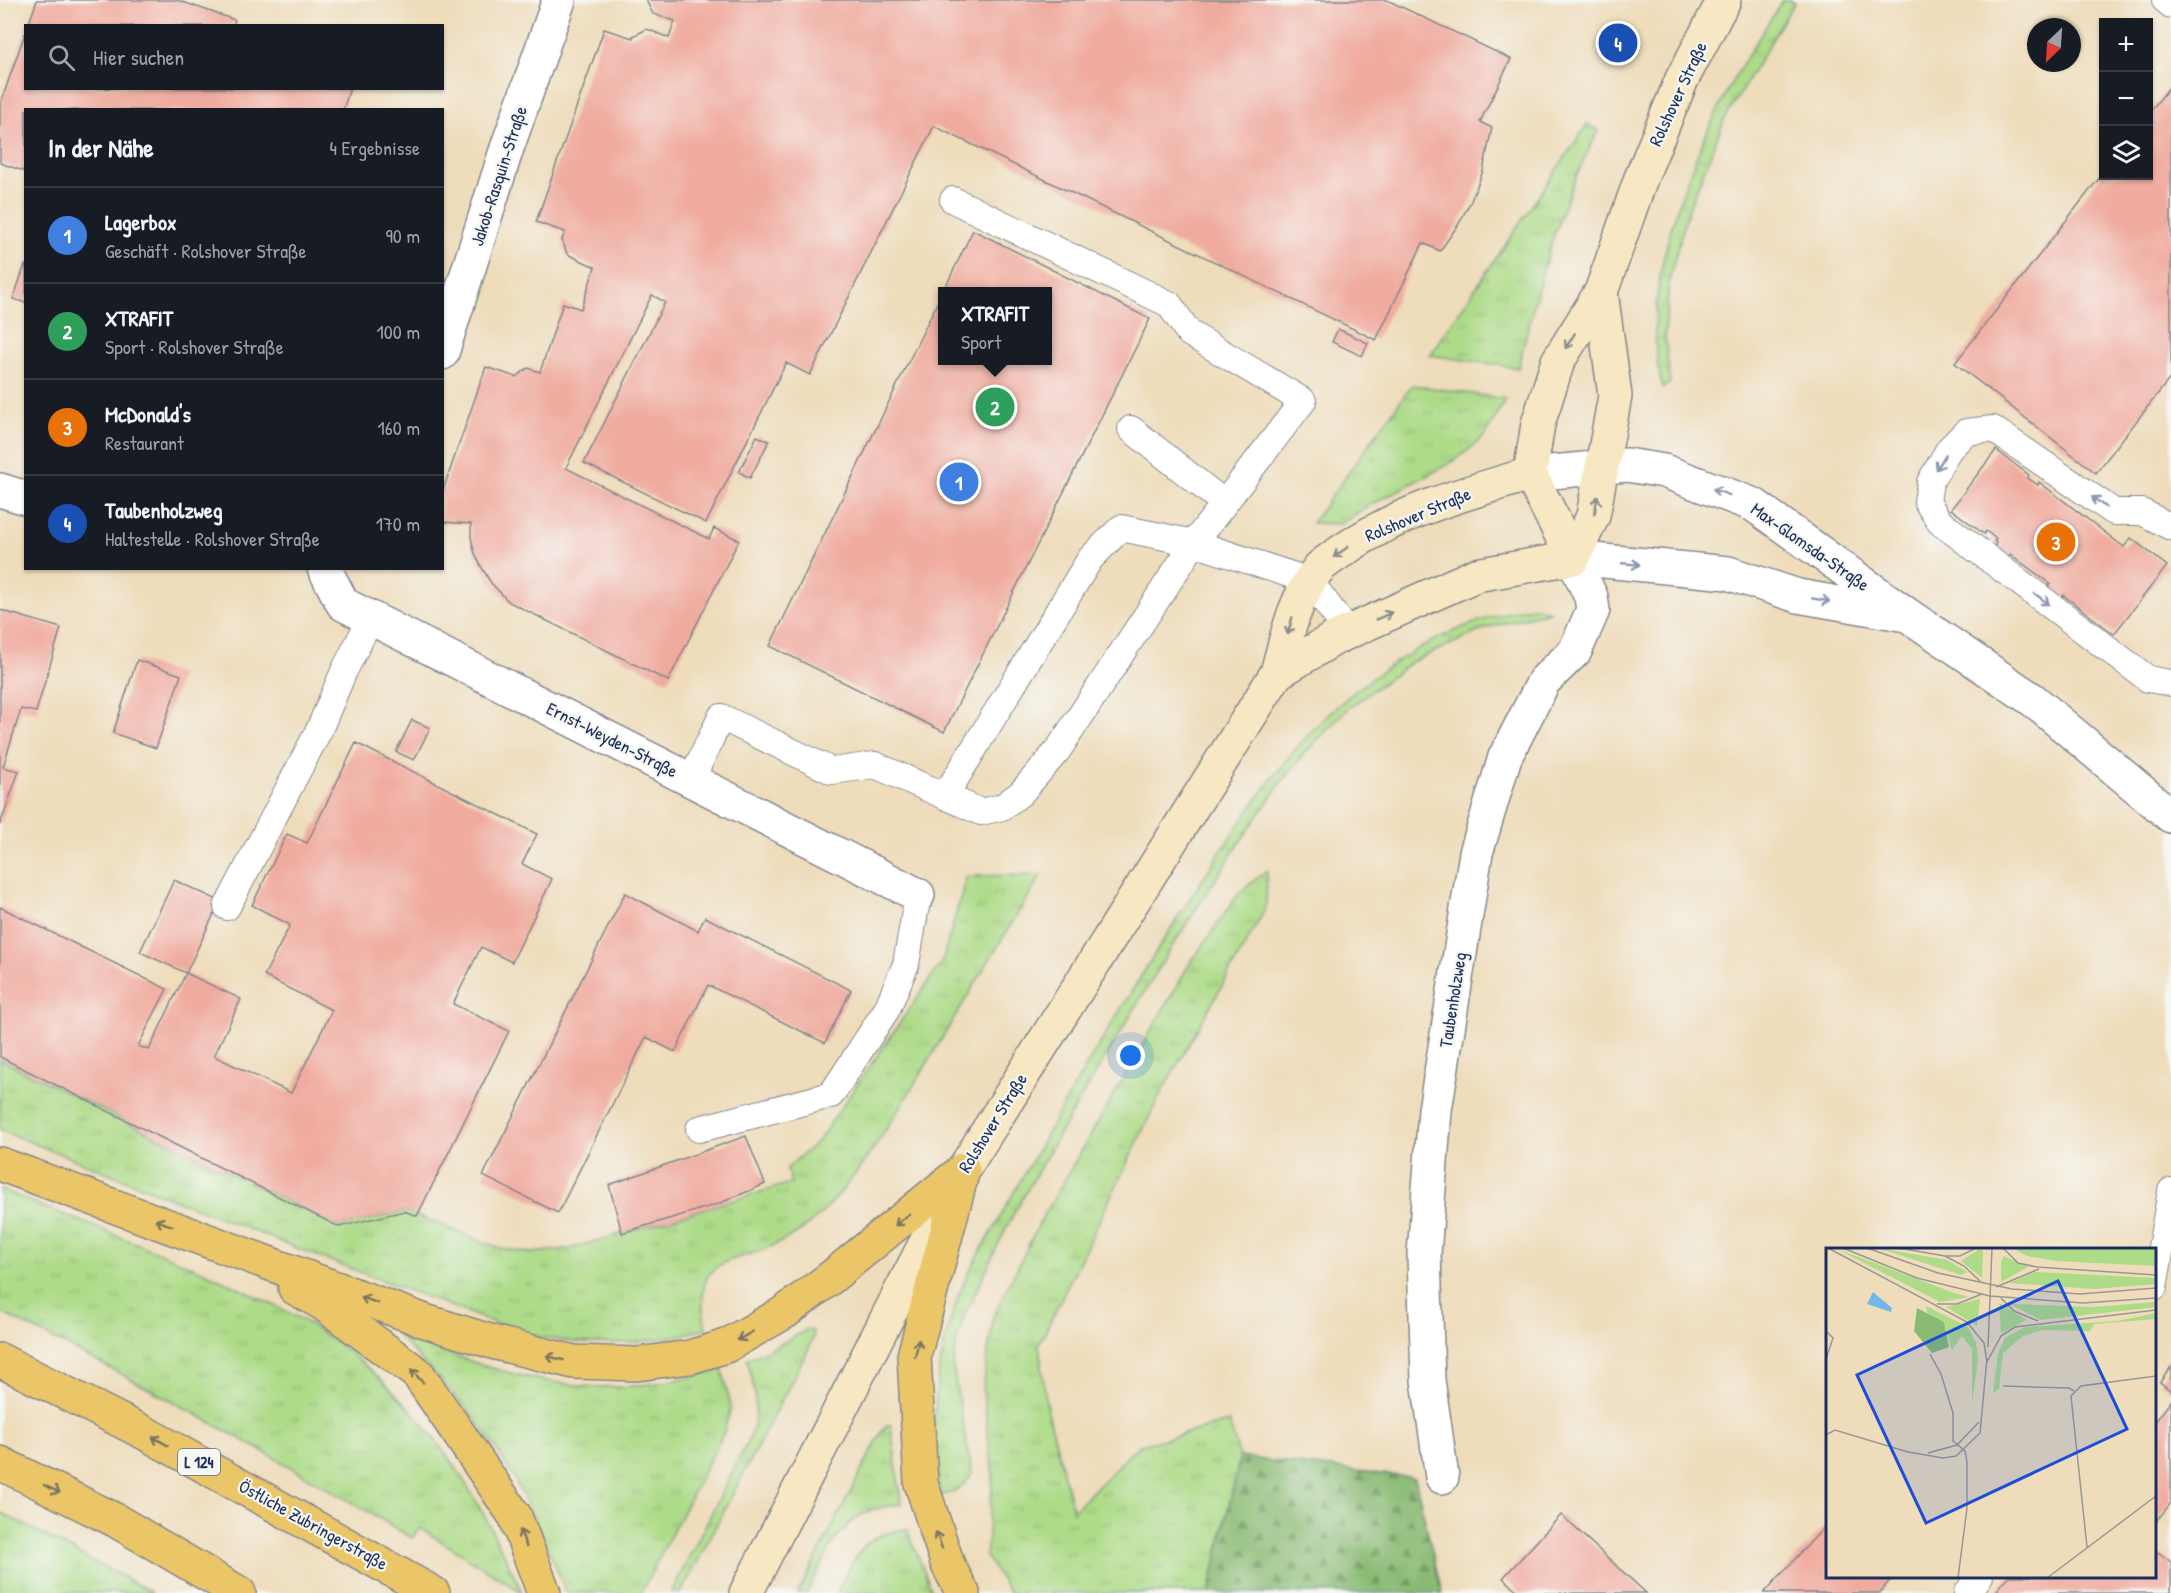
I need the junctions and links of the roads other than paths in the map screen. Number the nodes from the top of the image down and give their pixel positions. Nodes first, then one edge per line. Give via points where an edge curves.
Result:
1 (559, 0) edge
2 (1724, 0) edge
3 (2165, 0) edge
4 (2171, 5) edge
5 (953, 200) dead end
6 (1601, 292) junction
7 (444, 347) edge
8 (1131, 429) dead end
9 (1603, 467) junction
10 (1530, 474) junction
11 (0, 490) edge
12 (24, 497) edge
13 (1224, 503) junction
14 (2171, 527) edge
15 (1194, 543) junction
16 (1572, 558) junction
17 (325, 570) edge
18 (1310, 581) junction
19 (1909, 616) junction
20 (371, 618) junction
21 (1348, 632) junction
22 (1277, 674) junction
23 (2171, 683) edge
24 (691, 780) junction
25 (945, 796) junction
26 (2171, 816) edge
27 (918, 895) joint
28 (227, 907) dead end
29 (699, 1129) dead end
30 (0, 1164) edge
31 (963, 1170) junction
32 (2171, 1191) edge
33 (219, 1243) junction
34 (2156, 1276) edge
35 (0, 1360) edge
36 (0, 1463) edge
37 (1442, 1477) dead end
38 (1978, 1578) edge
39 (239, 1593) edge
40 (433, 1593) edge
41 (544, 1593) edge
42 (746, 1593) edge
43 (963, 1593) edge
44 (1967, 1593) edge

1 - 7 street, Jakob-Rasquin-Straße
2 - 6 street, Rolshover Straße via 1682,79 1641,178
3 - 4 lane
5 - 13 lane via 1169,304 1189,333 1303,401
6 - 9 street, Rolshover Straße via 1615,396
6 -> 10 street, Rolshover Straße via 1558,361 1538,424
8 - 13 lane
9 - 10 street, Max-Glomsda-Straße
16 -> 9 street, Rolshover Straße via 1593,516
19 -> 9 street, Max-Glomsda-Straße via 1754,505 1664,471 1627,465
10 - 16 street
10 -> 18 street, Rolshover Straße via 1450,497 1370,533 1321,566
11 - 12 street
13 - 15 lane
14 -> 23 lane via 2142,512 2114,512 1993,429 1966,432 1950,448 1930,482 1926,502 1940,522 2148,679
15 - 18 lane
15 - 25 lane via 1058,750 1021,793 1002,807 981,812
15 - 25 lane via 1121,528 1090,559
16 -> 19 street, Max-Glomsda-Straße via 1728,573 1798,596
21 -> 16 street, Rolshover Straße via 1476,575
16 - 37 street, Taubenholzweg via 1592,597 1593,610 1575,651 1544,681 1505,756 1476,853 1435,1110 1424,1254 1428,1380
17 - 20 street, Ernst-Weyden-Straße via 344,604
18 - 21 lane
18 -> 22 street, Rolshover Straße via 1293,610
19 - 26 street, Max-Glomsda-Straße via 2033,700
20 - 24 street, Ernst-Weyden-Straße
20 - 28 lane via 319,730
21 - 22 street, Rolshover Straße
22 - 31 street, Rolshover Straße
24 - 25 lane via 721,717 832,771 875,765
24 - 27 street, Ernst-Weyden-Straße
27 - 29 lane via 906,964 886,1009 831,1095
33 -> 30 highway
31 -> 33 highway via 785,1312 726,1346 690,1357 637,1365 574,1362 496,1343 425,1321
31 - 42 street, Rolshover Straße
43 -> 31 highway via 948,1564 921,1483 914,1356
32 - 34 lane
41 -> 33 highway via 515,1516 418,1374 322,1303
40 -> 35 highway, Östliche Zubringerstraße / L 124 via 145,1432
36 -> 39 highway via 115,1520
38 - 44 lane

